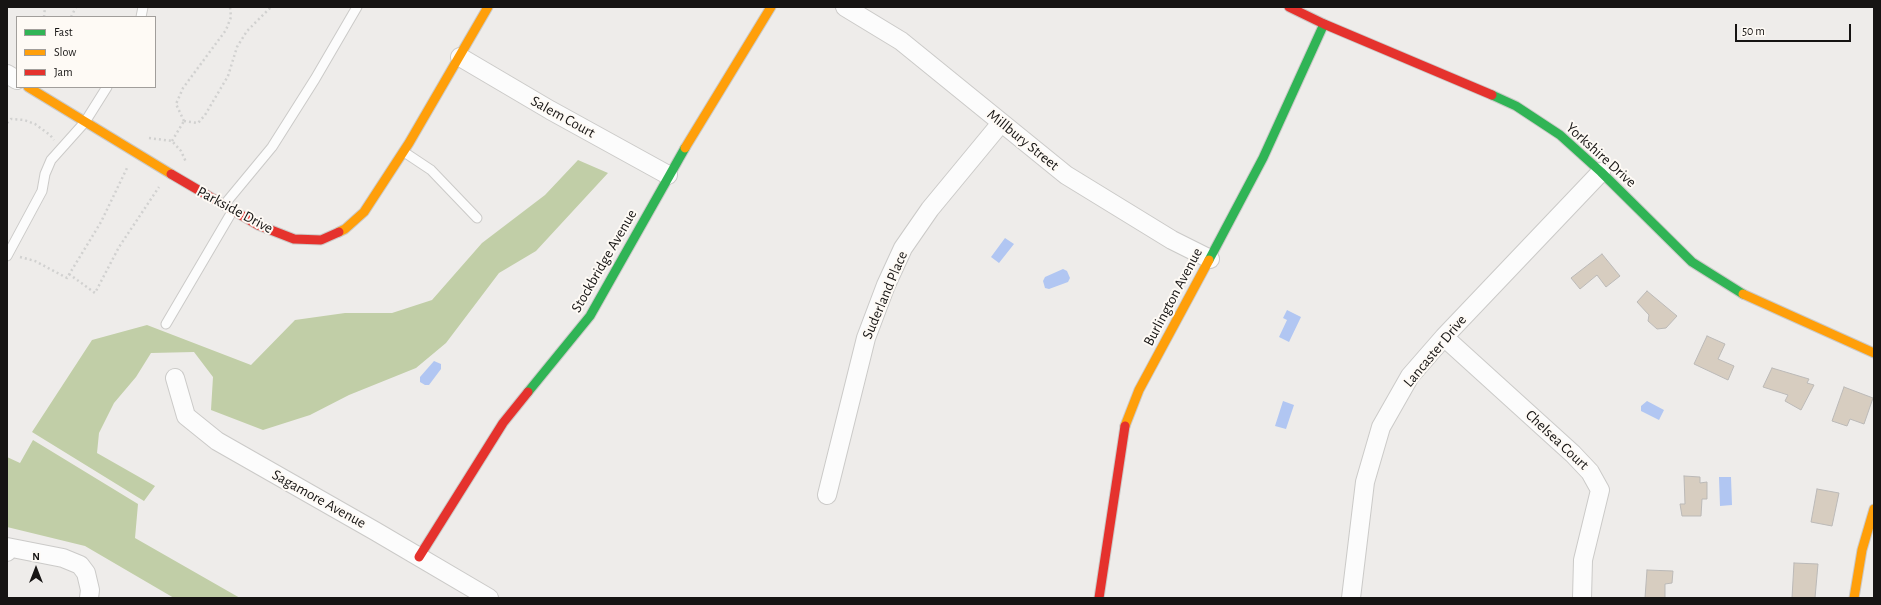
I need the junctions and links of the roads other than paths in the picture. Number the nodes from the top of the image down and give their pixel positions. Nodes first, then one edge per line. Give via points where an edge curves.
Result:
1 (357, 7) edge
2 (488, 7) edge
3 (770, 7) edge
4 (845, 7) edge
5 (1289, 7) edge
6 (1324, 24) junction
7 (460, 57) junction
8 (7, 74) edge
9 (16, 79) edge
10 (30, 88) edge
11 (106, 88) edge
12 (85, 122) junction
13 (1001, 123) junction
14 (404, 152) junction
15 (1600, 172) junction
16 (668, 175) junction
17 (224, 205) junction
18 (233, 210) junction
19 (477, 218) dead end
20 (8, 255) edge
21 (1210, 259) junction
22 (166, 324) dead end
23 (1444, 337) junction
24 (1874, 353) edge
25 (175, 378) dead end
26 (827, 495) dead end
27 (1874, 509) edge
28 (1869, 541) edge
29 (7, 552) edge
30 (419, 557) junction
31 (89, 598) edge
32 (489, 598) edge
33 (1099, 598) edge
34 (1351, 598) edge
35 (1582, 598) edge
36 (1854, 598) edge

1 - 17 lane via 272,147
2 - 7 street, Parkside Drive
3 - 16 street, Stockbridge Avenue
4 - 13 street, Millbury Street via 901,41
5 - 6 street, Yorkshire Drive
6 - 15 street, Yorkshire Drive via 1516,106 1560,135
6 - 21 street, Burlington Avenue via 1263,158
7 - 14 street, Parkside Drive
7 - 16 street, Salem Court
8 - 9 street
10 - 12 street, Parkside Drive
11 - 12 lane
12 - 17 street, Parkside Drive
12 - 20 lane via 51,160 42,191
13 - 21 street, Millbury Street via 1066,175 1172,240
13 - 26 street, Suderland Place via 930,209 903,248 886,284 866,338
14 - 18 street, Parkside Drive via 364,212 345,229 321,240 294,239 258,225
14 - 19 lane via 431,170
15 - 23 street, Lancaster Drive
15 - 24 street, Yorkshire Drive via 1692,262 1744,295
16 - 30 street, Stockbridge Avenue via 590,316 503,423
17 - 18 street, Parkside Drive
18 - 22 lane
21 - 33 street, Burlington Avenue via 1139,390 1125,425
23 - 34 street, Lancaster Drive via 1410,376 1381,427 1365,482
23 - 35 street, Chelsea Court via 1573,454 1590,472 1600,490 1583,560
25 - 30 street, Sagamore Avenue via 186,416 217,441
27 - 28 street
28 - 36 street
29 - 31 street via 7,547 63,558 80,565 86,573
30 - 32 street, Sagamore Avenue

